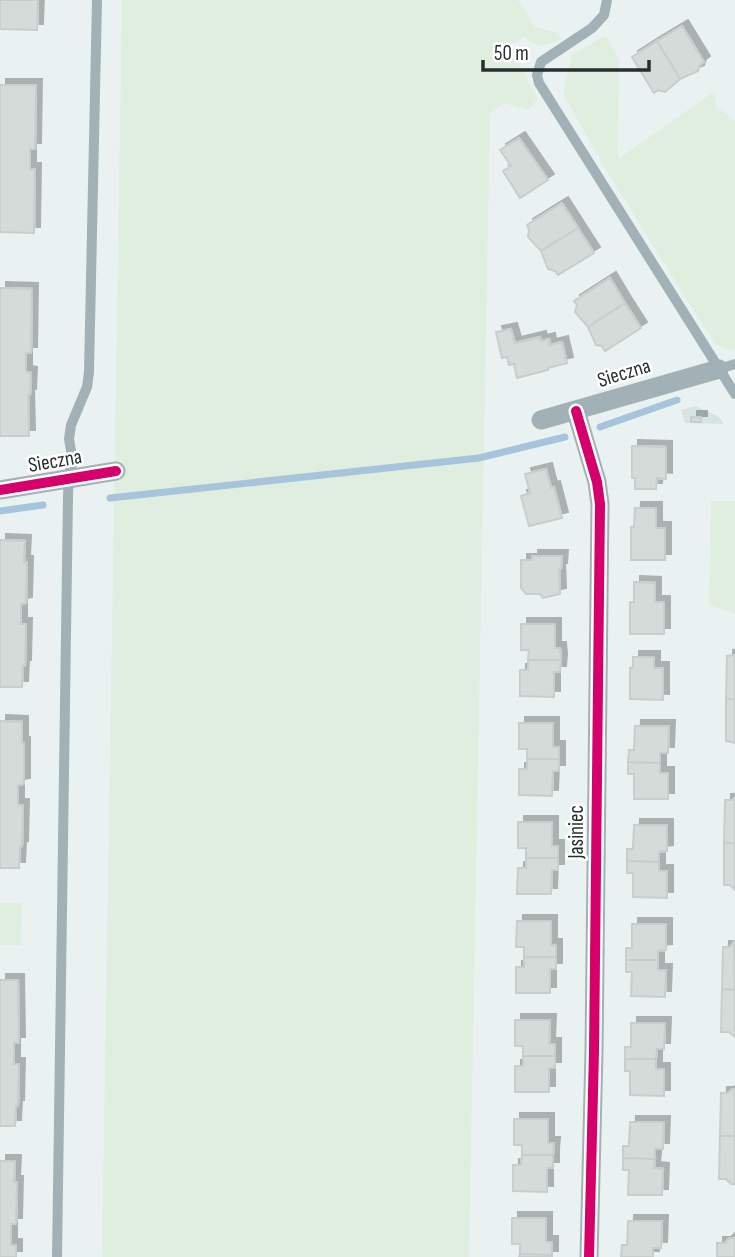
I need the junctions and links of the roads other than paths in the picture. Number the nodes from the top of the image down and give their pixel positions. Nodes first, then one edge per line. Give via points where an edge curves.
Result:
1 (96, 0) edge
2 (607, 0) edge
3 (727, 366) edge
4 (735, 394) edge
5 (576, 411) junction
6 (541, 420) dead end
7 (116, 471) dead end
8 (69, 478) junction
9 (0, 490) edge
10 (57, 1257) edge
11 (589, 1257) edge

1 - 8 lane via 89,372 71,425
2 - 3 lane via 604,15 592,28 541,62 539,83
3 - 4 lane
3 - 5 street, Sieczna
5 - 6 street, Sieczna
5 - 11 street, Jasiniec via 600,504
7 - 8 street, Sieczna
8 - 9 street, Sieczna
8 - 10 lane

